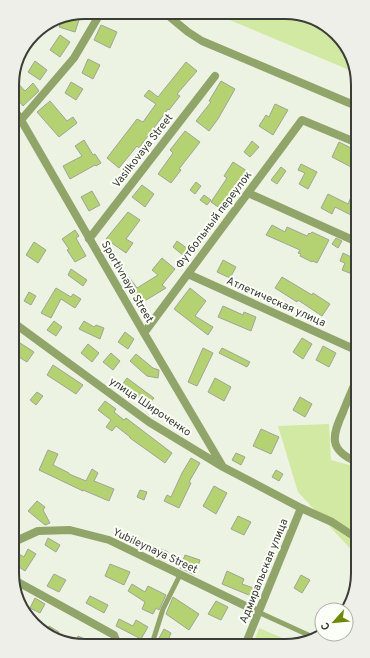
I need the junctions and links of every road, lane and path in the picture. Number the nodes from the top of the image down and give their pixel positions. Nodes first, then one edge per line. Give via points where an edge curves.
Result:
1 (97, 19) dead end
2 (173, 19) edge
3 (215, 76) dead end
4 (351, 104) edge
5 (19, 117) edge
6 (21, 120) junction
7 (351, 140) edge
8 (248, 193) junction
9 (89, 239) junction
10 (351, 239) edge
11 (188, 274) junction
12 (19, 327) edge
13 (144, 333) junction
14 (351, 348) edge
15 (351, 392) edge
16 (351, 459) edge
17 (223, 467) junction
18 (301, 508) junction
19 (351, 535) edge
20 (19, 540) edge
21 (180, 575) junction
22 (20, 583) edge
23 (258, 612) junction
24 (307, 635) edge
25 (116, 639) edge
26 (154, 639) edge
27 (248, 639) edge

1 - 6 street via 74,58
2 - 4 street via 202,41
3 - 9 street, Vasilkovaya Street
5 - 6 street, Sportivnaya Street
6 - 9 street, Sportivnaya Street
7 - 8 street, Футбольный переулок via 302,120
8 - 10 street
8 - 11 street, Футбольный переулок
9 - 13 street, Sportivnaya Street
11 - 13 street, Футбольный переулок
11 - 14 street, Атлетическая улица
12 - 17 street, улица Широченко via 149,422
13 - 17 street, Sportivnaya Street
15 - 16 street via 334,431 334,440 338,448
17 - 18 street, улица Широченко
18 - 19 street, улица Широченко via 332,522
18 - 23 street, Адмиральская улица
20 - 21 street, Yubileynaya Street via 38,531 70,530 109,540
21 - 23 street, Yubileynaya Street
21 - 26 lane via 163,609
22 - 25 street via 114,635
23 - 24 lane
23 - 27 street, Адмиральская улица

